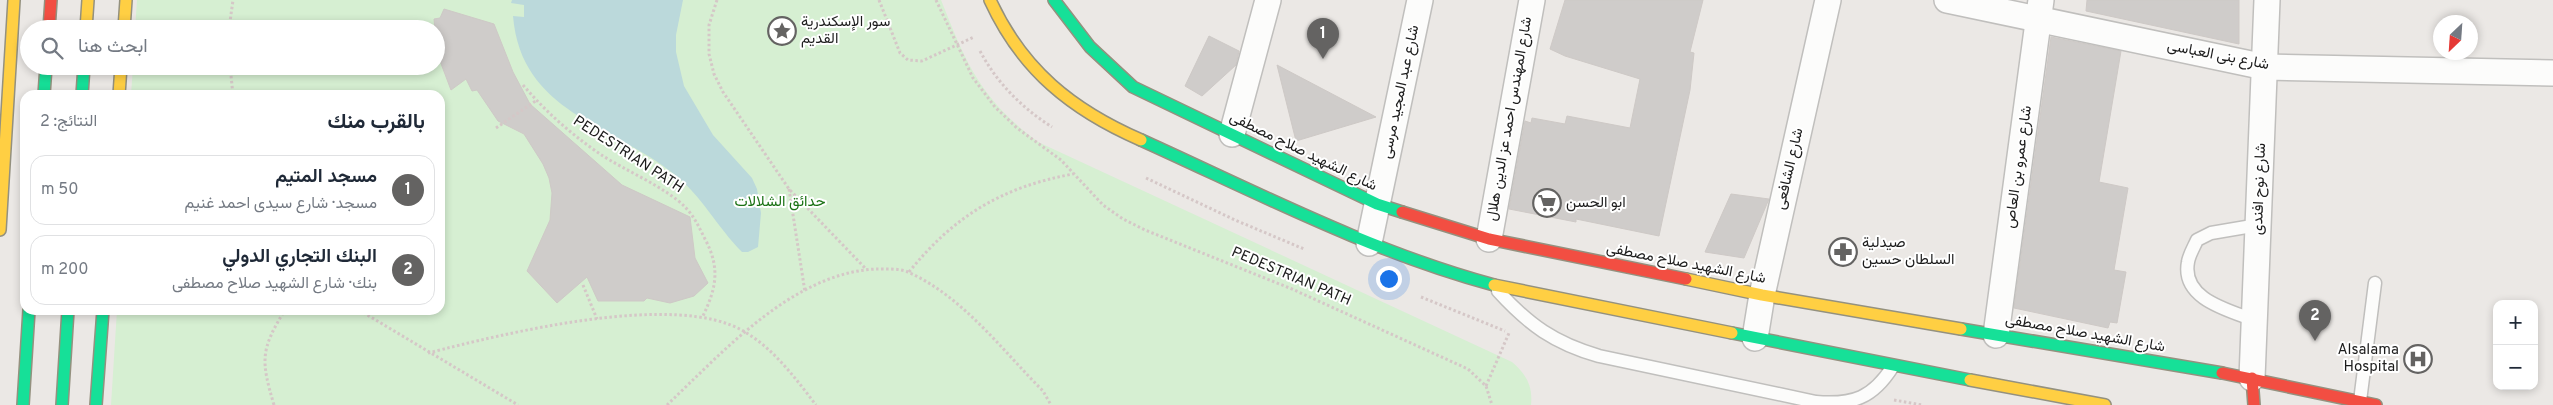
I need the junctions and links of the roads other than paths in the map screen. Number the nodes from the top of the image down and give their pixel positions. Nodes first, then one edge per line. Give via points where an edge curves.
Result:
1 (14, 0) edge
2 (51, 0) edge
3 (88, 0) edge
4 (126, 0) edge
5 (990, 0) edge
6 (1054, 0) edge
7 (1268, 0) edge
8 (1420, 0) edge
9 (1532, 0) edge
10 (1828, 0) edge
11 (1947, 0) edge
12 (2267, 0) edge
13 (2039, 10) edge
14 (50, 20) edge
15 (87, 20) edge
16 (125, 20) edge
17 (2265, 67) junction
18 (2553, 73) edge
19 (45, 75) edge
20 (83, 75) edge
21 (120, 75) edge
22 (44, 90) edge
23 (82, 90) edge
24 (119, 90) edge
25 (1232, 134) junction
26 (1377, 204) junction
27 (2258, 225) junction
28 (0, 230) edge
29 (1489, 239) junction
30 (1368, 244) junction
31 (2375, 283) dead end
32 (1493, 285) junction
33 (1762, 294) junction
34 (29, 315) edge
35 (68, 315) edge
36 (103, 315) edge
37 (2254, 320) junction
38 (1996, 335) junction
39 (1755, 338) junction
40 (1894, 366) junction
41 (2252, 378) junction
42 (2360, 402) junction
43 (23, 405) edge
44 (62, 405) edge
45 (96, 405) edge
46 (2105, 405) edge
47 (2254, 405) edge
48 (2376, 405) edge

1 - 28 main road
2 - 14 main road
3 - 15 main road
4 - 16 main road
5 - 30 main road via 1001,26 1032,69 1065,99 1104,124
6 - 25 main road, شارع الشهيد صلاح مصطفى via 1075,32 1133,87
7 - 25 street
8 - 26 street, شارع عبد المجيد مرسى
9 - 29 street, شارع المهندس احمد عز الدين هلال
10 - 33 street, شارع الشافعى
11 - 13 street, شارع بنى العباسى
12 - 17 street, شارع نوح افندى
13 - 17 street, شارع بنى العباسى
13 - 38 street, شارع عمرو بن العاص
17 - 18 street, شارع بنى العباسى
17 - 27 street, شارع نوح افندى
19 - 22 main road
20 - 23 main road
21 - 24 main road
25 - 26 main road, شارع الشهيد صلاح مصطفى
26 - 29 main road, شارع الشهيد صلاح مصطفى
26 - 30 street, شارع عبد المجيد مرسى
27 - 37 street, شارع نوح افندى
27 - 37 lane via 2211,233 2197,240 2188,262 2191,284 2209,302
29 - 33 main road, شارع الشهيد صلاح مصطفى
30 - 32 main road
31 - 42 lane
32 - 39 main road
32 - 40 lane via 1526,320 1573,348 1816,402 1852,402 1868,395
33 - 38 main road, شارع الشهيد صلاح مصطفى
33 - 39 street, شارع الشافعى
34 - 43 main road
35 - 44 main road
36 - 45 main road
37 - 41 street, شارع نوح افندى
38 - 41 main road, شارع الشهيد صلاح مصطفى
39 - 40 main road
40 - 46 main road
41 - 42 main road, شارع الشهيد صلاح مصطفى
41 - 47 main road
42 - 48 main road, شارع الشهيد صلاح مصطفى

